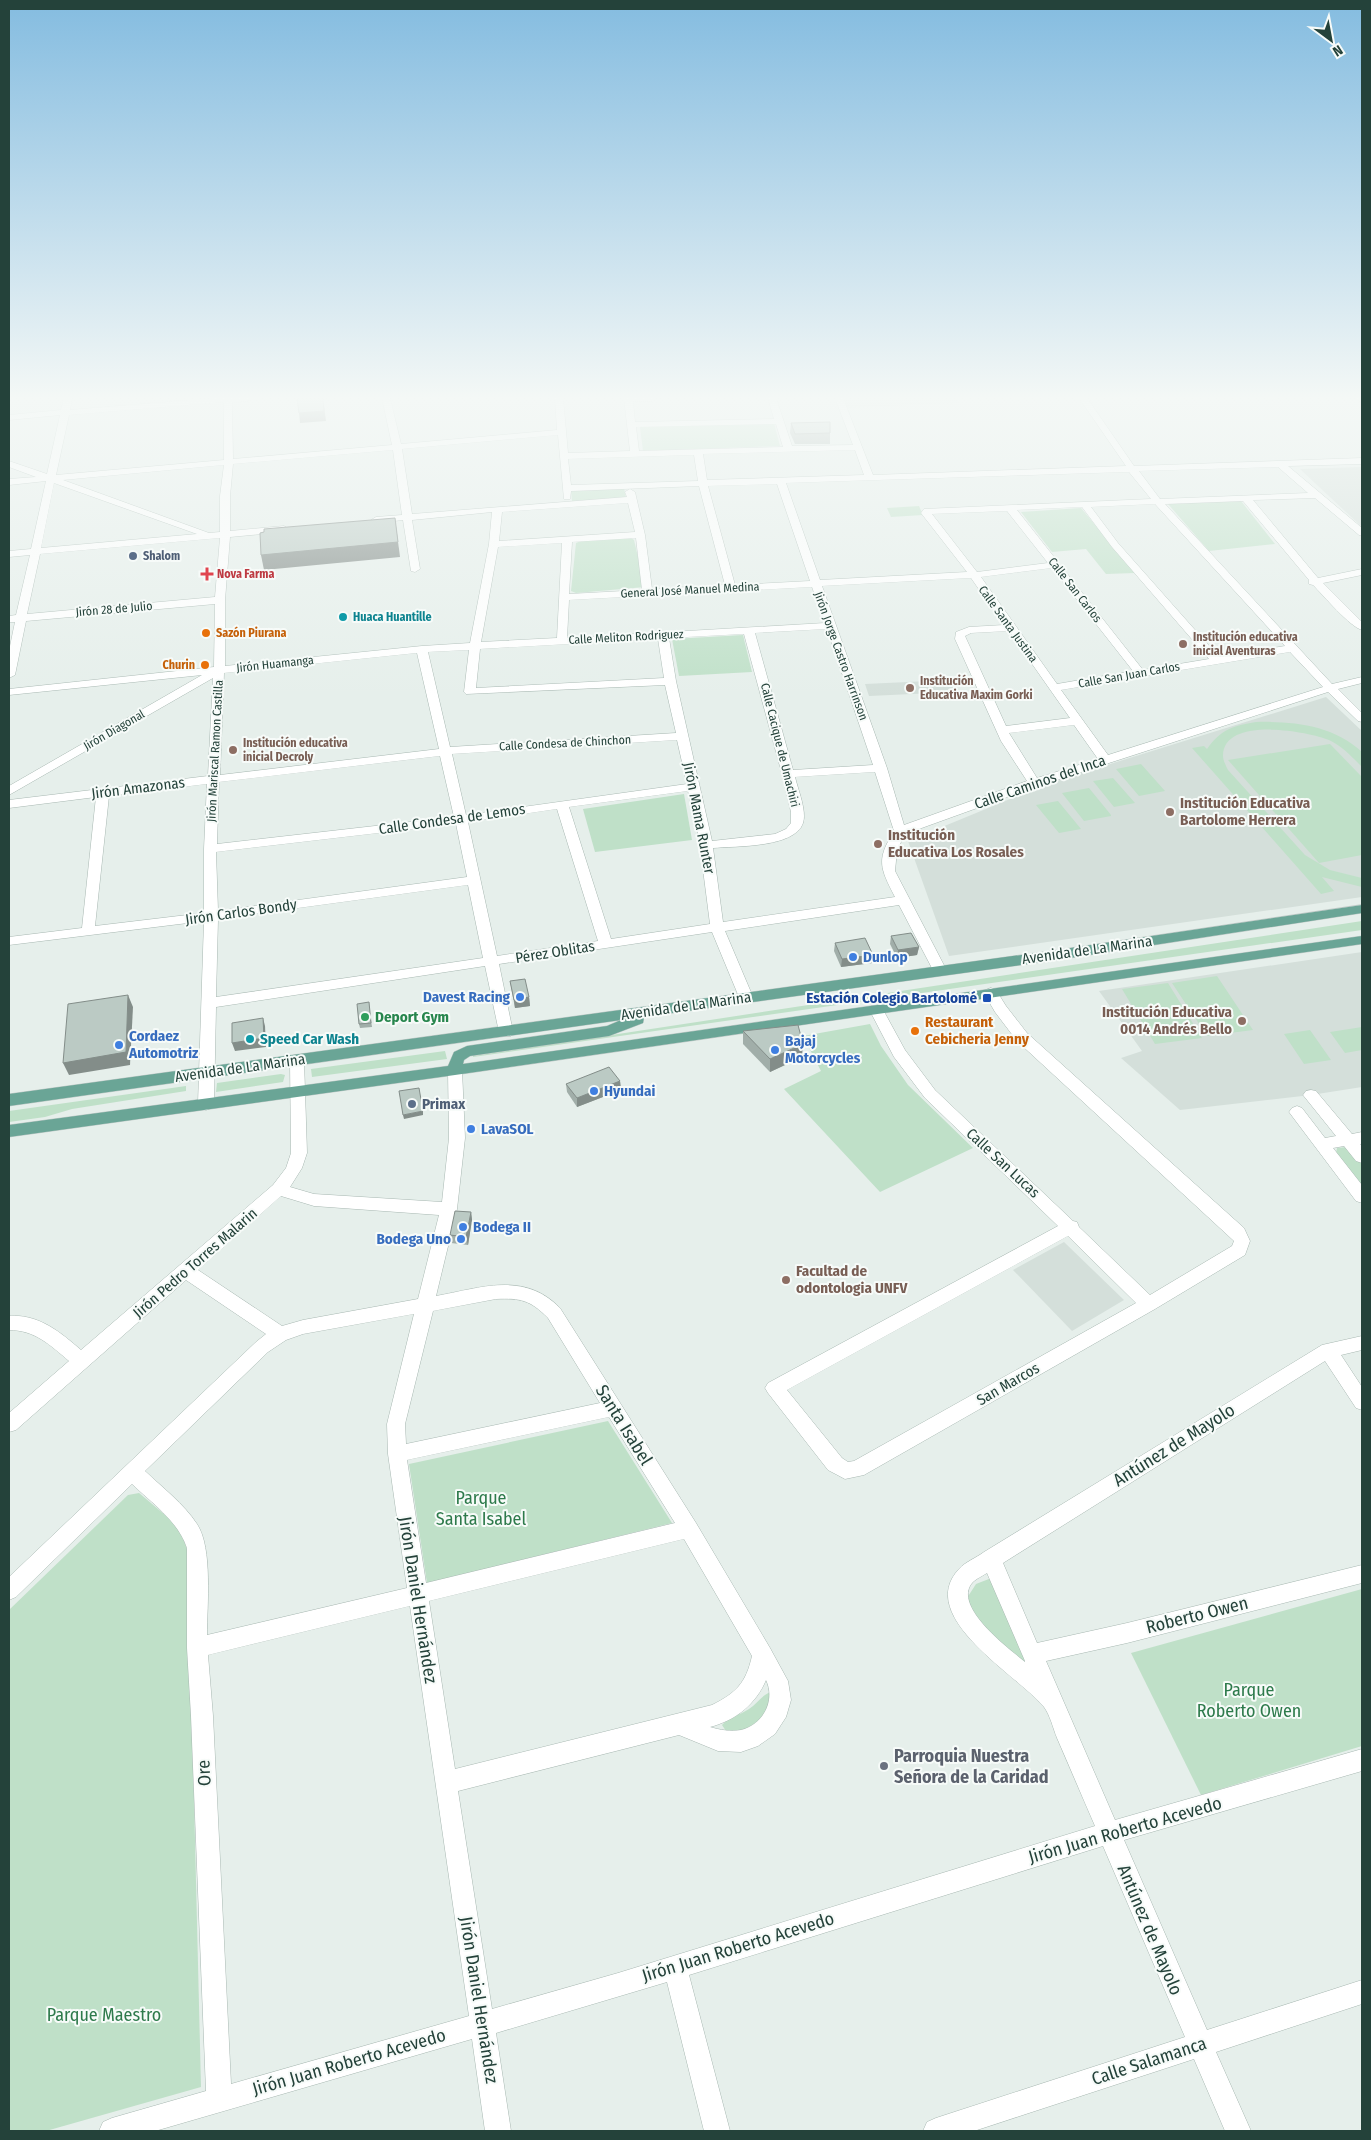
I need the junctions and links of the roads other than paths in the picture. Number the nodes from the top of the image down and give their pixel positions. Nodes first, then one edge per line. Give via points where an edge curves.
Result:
1 (48, 498) edge
2 (103, 498) edge
3 (225, 498) edge
4 (404, 498) edge
5 (567, 498) edge
6 (707, 498) edge
7 (787, 498) edge
8 (1155, 498) edge
9 (1246, 498) junction
10 (1249, 498) edge
11 (1319, 498) edge
12 (631, 500) joint
13 (1158, 502) junction
14 (567, 504) junction
15 (1085, 505) junction
16 (1010, 508) junction
17 (496, 509) junction
18 (407, 518) junction
19 (369, 521) edge
20 (292, 528) edge
21 (1362, 533) edge
22 (225, 534) junction
23 (210, 535) junction
24 (640, 535) junction
25 (567, 540) junction
26 (494, 544) junction
27 (36, 552) junction
28 (9, 554) edge
29 (1056, 566) junction
30 (415, 569) dead end
31 (1362, 572) edge
32 (972, 575) junction
33 (1314, 582) junction
34 (815, 583) junction
35 (730, 588) junction
36 (647, 592) junction
37 (566, 597) junction
38 (220, 600) junction
39 (21, 618) junction
40 (9, 619) edge
41 (1361, 624) edge
42 (830, 626) junction
43 (1011, 628) junction
44 (749, 631) junction
45 (663, 636) junction
46 (562, 640) junction
47 (474, 646) junction
48 (1293, 648) junction
49 (422, 649) junction
50 (1216, 660) junction
51 (220, 670) junction
52 (1140, 673) junction
53 (9, 675) edge
54 (1362, 680) edge
55 (670, 681) junction
56 (1053, 688) junction
57 (1330, 688) junction
58 (9, 692) edge
59 (1362, 719) edge
60 (1077, 721) junction
61 (1002, 730) junction
62 (683, 736) junction
63 (446, 751) junction
64 (1105, 760) junction
65 (881, 768) junction
66 (788, 774) junction
67 (213, 779) junction
68 (1034, 783) junction
69 (693, 787) junction
70 (9, 791) edge
71 (103, 793) junction
72 (9, 804) edge
73 (562, 804) junction
74 (462, 820) junction
75 (900, 831) junction
76 (706, 845) junction
77 (210, 849) junction
78 (474, 880) junction
79 (901, 900) junction
80 (1362, 909) edge
81 (211, 916) junction
82 (717, 927) junction
83 (88, 931) junction
84 (1362, 940) edge
85 (9, 941) edge
86 (606, 944) junction
87 (491, 962) junction
88 (940, 971) junction
89 (991, 993) junction
90 (746, 997) junction
91 (209, 1003) junction
92 (876, 1009) junction
93 (661, 1010) junction
94 (506, 1032) junction
95 (297, 1060) junction
96 (455, 1070) junction
97 (207, 1072) junction
98 (297, 1091) junction
99 (1311, 1095) dead end
100 (9, 1100) edge
101 (206, 1104) junction
102 (1297, 1112) dead end
103 (9, 1131) edge
104 (1356, 1139) edge
105 (1322, 1144) junction
106 (1362, 1157) edge
107 (279, 1189) junction
108 (1362, 1197) edge
109 (449, 1209) junction
110 (1071, 1227) junction
111 (186, 1271) junction
112 (425, 1304) junction
113 (1149, 1304) junction
114 (9, 1323) edge
115 (280, 1334) junction
116 (1362, 1343) edge
117 (1328, 1350) junction
118 (81, 1361) junction
119 (1362, 1402) edge
120 (614, 1408) junction
121 (9, 1424) edge
122 (397, 1454) junction
123 (132, 1472) junction
124 (689, 1529) junction
125 (991, 1559) junction
126 (1362, 1574) edge
127 (11, 1584) edge
128 (417, 1596) junction
129 (197, 1648) junction
130 (1032, 1654) junction
131 (763, 1655) junction
132 (1052, 1700) junction
133 (679, 1724) junction
134 (1362, 1760) edge
135 (445, 1783) junction
136 (1108, 1833) junction
137 (675, 1966) junction
138 (1362, 1992) edge
139 (483, 2023) junction
140 (1199, 2044) junction
141 (219, 2100) junction
142 (112, 2131) edge
143 (498, 2131) edge
144 (717, 2131) edge
145 (936, 2131) edge
146 (1238, 2131) edge

1 - 27 street
2 - 23 street
3 - 22 street, Jirón Mariscal Ramon Castilla
4 - 18 street
5 - 14 street
6 - 35 street
7 - 34 street, Jirón Jorge Castro Harrinson
8 - 13 street
9 - 10 street
9 - 13 street
9 - 33 street
11 - 21 street
12 - 14 street
12 - 24 street
13 - 15 street
13 - 48 street
14 - 17 street
15 - 16 street
15 - 50 street via 1115,545
16 - 29 street, Calle San Carlos
16 - 32 street, Calle Santa Justina via 931,510 926,513
17 - 18 street
17 - 26 street
18 - 19 street
18 - 30 street
20 - 22 street
22 - 23 street
22 - 38 street, Jirón Mariscal Ramon Castilla
23 - 27 street
24 - 25 street
24 - 36 street
25 - 26 street
25 - 37 street
26 - 47 street
27 - 28 street
27 - 39 street
29 - 32 street, General José Manuel Medina
29 - 52 street, Calle San Carlos
31 - 33 street
32 - 34 street, General José Manuel Medina
32 - 43 street, Calle Santa Justina
33 - 41 street
34 - 35 street, General José Manuel Medina
34 - 42 street, Jirón Jorge Castro Harrinson
35 - 36 street, General José Manuel Medina
36 - 37 street, General José Manuel Medina
37 - 46 street
38 - 39 street, Jirón 28 de Julio
38 - 51 street, Jirón Mariscal Ramon Castilla
39 - 40 street, Jirón 28 de Julio
39 - 53 street
42 - 44 street, Calle Meliton Rodriguez
42 - 65 street, Jirón Jorge Castro Harrinson
43 - 56 street, Calle Santa Justina
43 - 61 street via 969,630 960,634
44 - 45 street, Calle Meliton Rodriguez
44 - 66 street, Calle Cacique de Umachiri
45 - 46 street, Calle Meliton Rodriguez
45 - 55 street, Jirón Mama Runter
46 - 47 street, Calle Meliton Rodriguez
47 - 49 street, Calle Meliton Rodriguez
47 - 55 street via 470,692
48 - 50 street, Calle San Juan Carlos
48 - 57 street
49 - 51 street, Jirón Huamanga
49 - 63 street
50 - 52 street, Calle San Juan Carlos
51 - 58 street, Jirón Huamanga
51 - 67 street, Jirón Mariscal Ramon Castilla
51 - 70 street, Jirón Diagonal
52 - 56 street, Calle San Juan Carlos
54 - 57 street, Calle Caminos del Inca
55 - 62 street, Jirón Mama Runter
56 - 60 street, Calle Santa Justina
57 - 59 street
57 - 64 street, Calle Caminos del Inca
60 - 61 street
60 - 64 street, Calle Santa Justina
61 - 68 street
62 - 63 street, Calle Condesa de Chinchon
62 - 69 street, Jirón Mama Runter
63 - 67 street, Jirón Amazonas
63 - 74 street
64 - 68 street, Calle Caminos del Inca
65 - 66 street
65 - 75 street, Jirón Jorge Castro Harrinson
66 - 76 street, Calle Cacique de Umachiri via 797,812 797,824 790,832 761,841
67 - 71 street, Jirón Amazonas
67 - 77 street, Jirón Mariscal Ramon Castilla
68 - 75 street, Calle Caminos del Inca
69 - 73 street, Calle Condesa de Lemos
69 - 76 street, Jirón Mama Runter
71 - 72 street, Jirón Amazonas
71 - 83 street
73 - 74 street, Calle Condesa de Lemos
73 - 86 street
74 - 77 street, Calle Condesa de Lemos
74 - 78 street
75 - 79 street via 887,857 888,872
76 - 82 street, Jirón Mama Runter
77 - 81 street, Jirón Mariscal Ramon Castilla
78 - 81 street, Jirón Carlos Bondy
78 - 87 street
79 - 82 street, Pérez Oblitas
79 - 88 street
80 - 88 main road, Avenida de La Marina
81 - 83 street, Jirón Carlos Bondy
81 - 91 street, Jirón Mariscal Ramon Castilla
82 - 86 street, Pérez Oblitas
82 - 90 street, Jirón Mama Runter
83 - 85 street, Jirón Carlos Bondy
84 - 89 main road, Avenida de La Marina
86 - 87 street, Pérez Oblitas
87 - 91 street, Pérez Oblitas
87 - 94 street
88 - 90 main road, Avenida de La Marina
89 - 92 main road, Avenida de La Marina
89 - 113 street, San Marcos via 1022,1037 1238,1232 1242,1241 1239,1250
90 - 93 main road, Avenida de La Marina
91 - 97 street, Jirón Mariscal Ramon Castilla
92 - 96 main road, Avenida de La Marina
92 - 110 street, Calle San Lucas via 897,1052 930,1094
93 - 94 main road, Avenida de La Marina
93 - 96 main road via 609,1031 468,1051 456,1059
94 - 95 main road, Avenida de La Marina
95 - 97 main road, Avenida de La Marina
95 - 98 street, Jirón Pedro Torres Malarin
96 - 98 main road, Avenida de La Marina
96 - 109 street, Jirón Daniel Hernández via 458,1138
97 - 100 main road, Avenida de La Marina
97 - 101 street, Jirón Mariscal Ramon Castilla
98 - 101 main road, Avenida de La Marina
98 - 107 street, Jirón Pedro Torres Malarin via 299,1153 291,1175
99 - 104 street
101 - 103 main road, Avenida de La Marina
102 - 105 street
104 - 105 street
104 - 106 street
105 - 108 street
107 - 109 street via 314,1200
107 - 111 street, Jirón Pedro Torres Malarin
109 - 112 street, Jirón Daniel Hernández
110 - 113 street, Calle San Lucas
110 - 113 street, San Marcos via 774,1388 835,1464 845,1471 857,1469
111 - 115 street
111 - 118 street, Jirón Pedro Torres Malarin
112 - 115 street, Santa Isabel
112 - 120 street, Santa Isabel via 496,1292 530,1294 543,1301 554,1313
112 - 122 street, Jirón Daniel Hernández via 396,1424
114 - 118 street via 27,1323 42,1329
115 - 123 street via 262,1347
116 - 117 street, Antúnez de Mayolo
117 - 119 street
117 - 125 street, Antúnez de Mayolo
118 - 121 street, Jirón Pedro Torres Malarin
120 - 122 street
120 - 124 street, Santa Isabel
122 - 128 street, Jirón Daniel Hernández
123 - 127 street
123 - 129 street, Ore via 191,1531 197,1548
124 - 128 street
124 - 131 street, Santa Isabel
125 - 130 street, Antúnez de Mayolo
125 - 132 street, Antúnez de Mayolo via 966,1575 959,1586 958,1601 962,1614 989,1644
126 - 130 street, Roberto Owen
128 - 129 street
128 - 135 street, Jirón Daniel Hernández
129 - 141 street, Ore
130 - 132 street, Antúnez de Mayolo
131 - 133 street via 758,1676 749,1693 734,1706 715,1715
131 - 133 street, Santa Isabel via 780,1688 781,1705 775,1718 762,1731 745,1740 731,1742 709,1738
132 - 136 street, Antúnez de Mayolo
133 - 135 street
134 - 136 street, Jirón Juan Roberto Acevedo
135 - 139 street, Jirón Daniel Hernández
136 - 137 street, Jirón Juan Roberto Acevedo
136 - 140 street, Antúnez de Mayolo
137 - 139 street, Jirón Juan Roberto Acevedo
137 - 144 street
138 - 140 street, Calle Salamanca
139 - 141 street, Jirón Juan Roberto Acevedo
139 - 143 street, Jirón Daniel Hernández
140 - 145 street, Calle Salamanca
140 - 146 street, Antúnez de Mayolo
141 - 142 street, Jirón Juan Roberto Acevedo

